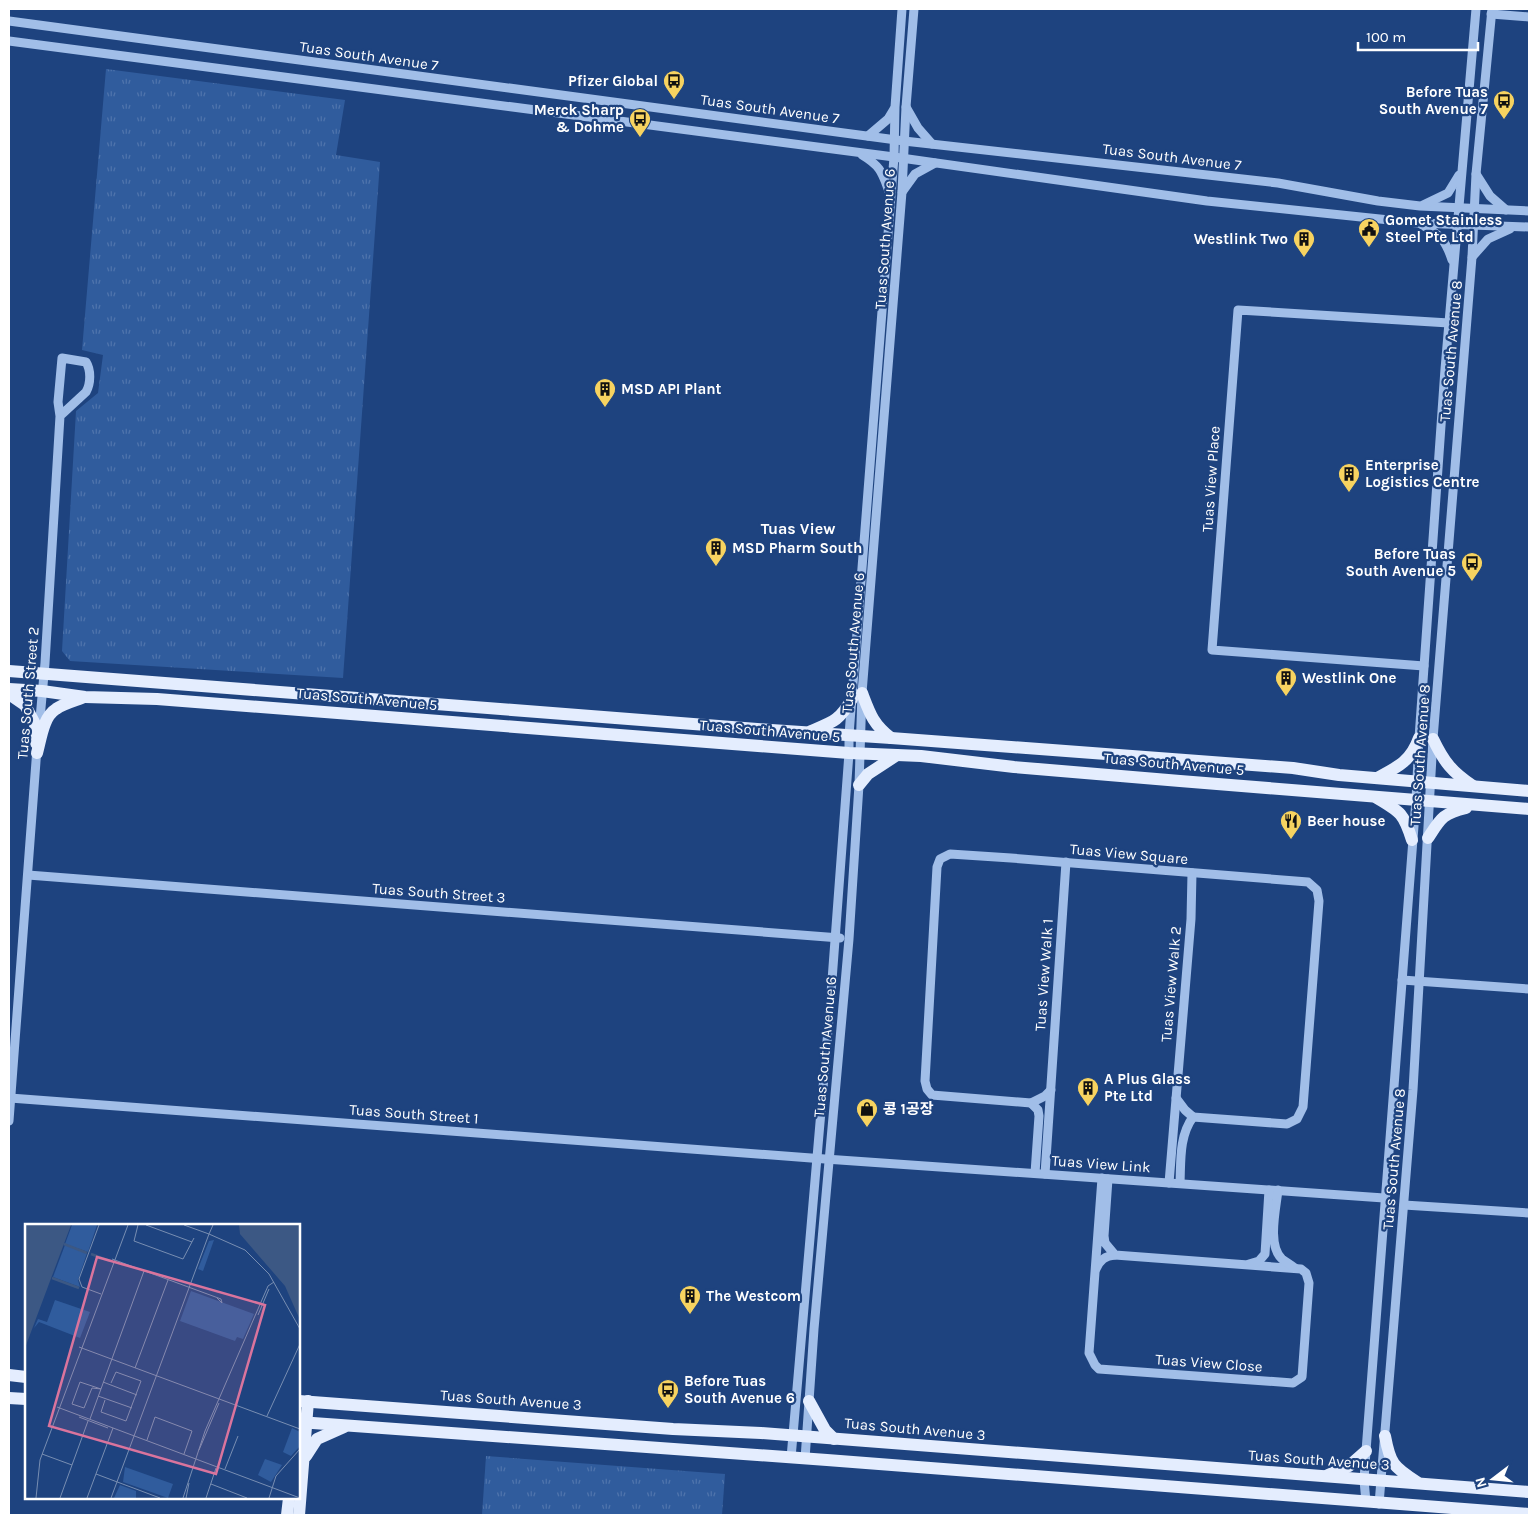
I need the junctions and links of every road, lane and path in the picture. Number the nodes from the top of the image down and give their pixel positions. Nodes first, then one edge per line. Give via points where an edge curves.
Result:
1 (902, 9) edge
2 (914, 9) edge
3 (1476, 9) edge
4 (1491, 11) edge
5 (1529, 17) edge
6 (9, 21) edge
7 (9, 41) edge
8 (895, 107) junction
9 (906, 107) junction
10 (868, 136) junction
11 (894, 139) junction
12 (904, 141) junction
13 (932, 144) junction
14 (859, 153) junction
15 (894, 157) junction
16 (904, 158) junction
17 (935, 163) junction
18 (1463, 166) junction
19 (1476, 174) junction
20 (902, 192) junction
21 (891, 196) junction
22 (1420, 206) junction
23 (1458, 208) junction
24 (1474, 209) junction
25 (1506, 210) junction
26 (1529, 211) edge
27 (1418, 223) junction
28 (1457, 225) junction
29 (1474, 225) junction
30 (1529, 227) edge
31 (1512, 228) junction
32 (1472, 258) junction
33 (1454, 265) junction
34 (1449, 323) junction
35 (60, 416) junction
36 (1424, 666) junction
37 (9, 672) edge
38 (44, 674) junction
39 (9, 689) edge
40 (42, 691) junction
41 (9, 694) edge
42 (857, 696) junction
43 (85, 697) junction
44 (806, 733) junction
45 (855, 735) junction
46 (892, 738) junction
47 (1419, 738) junction
48 (1433, 739) junction
49 (37, 753) junction
50 (854, 754) junction
51 (897, 755) junction
52 (1378, 778) junction
53 (1416, 781) junction
54 (1431, 783) junction
55 (859, 785) junction
56 (1473, 786) junction
57 (1529, 791) edge
58 (1374, 797) junction
59 (1416, 800) junction
60 (1430, 801) junction
61 (1481, 805) junction
62 (1529, 809) edge
63 (1428, 838) junction
64 (1412, 840) junction
65 (1066, 862) junction
66 (1192, 873) junction
67 (28, 875) junction
68 (835, 938) junction
69 (849, 939) junction
70 (1402, 980) junction
71 (1419, 981) junction
72 (1529, 989) edge
73 (1051, 1090) junction
74 (10, 1098) junction
75 (1176, 1098) junction
76 (1032, 1103) junction
77 (1193, 1118) junction
78 (9, 1121) edge
79 (816, 1158) junction
80 (829, 1159) junction
81 (1035, 1173) junction
82 (1045, 1174) junction
83 (1105, 1178) junction
84 (1169, 1183) junction
85 (1180, 1184) junction
86 (1273, 1190) junction
87 (1384, 1198) junction
88 (1404, 1204) junction
89 (1529, 1213) edge
90 (1115, 1255) junction
91 (1247, 1265) junction
92 (1095, 1269) junction
93 (1296, 1269) junction
94 (9, 1398) edge
95 (25, 1399) edge
96 (304, 1401) edge
97 (809, 1401) junction
98 (303, 1422) edge
99 (349, 1425) junction
100 (793, 1436) junction
101 (1385, 1436) junction
102 (806, 1437) junction
103 (834, 1439) junction
104 (1366, 1451) junction
105 (304, 1458) junction
106 (791, 1458) junction
107 (805, 1459) junction
108 (1326, 1476) junction
109 (1364, 1480) junction
110 (1381, 1481) junction
111 (1419, 1484) junction
112 (1529, 1492) edge
113 (289, 1499) edge
114 (1366, 1502) junction
115 (1380, 1504) junction
116 (1529, 1514) edge
117 (287, 1515) edge
118 (299, 1515) edge

1 - 8 street, Tuas South Avenue 6
2 - 9 street, Tuas South Avenue 6
3 - 18 street, Tuas South Avenue 8
4 - 5 street
4 - 19 street, Tuas South Avenue 8
6 - 10 street, Tuas South Avenue 7
7 - 14 street, Tuas South Avenue 7
8 - 10 street via 888,119
8 - 11 street, Tuas South Avenue 6
9 - 12 street, Tuas South Avenue 6
9 - 13 street
10 - 11 street, Tuas South Avenue 7
11 - 12 street, Tuas South Avenue 7
11 - 15 street, Tuas South Avenue 6
12 - 13 street, Tuas South Avenue 7
12 - 16 street, Tuas South Avenue 6
13 - 22 street, Tuas South Avenue 7 via 1278,183 1378,202
14 - 15 street, Tuas South Avenue 7
14 - 21 street via 876,163
15 - 16 street, Tuas South Avenue 7
15 - 21 street, Tuas South Avenue 6
16 - 17 street, Tuas South Avenue 7
16 - 20 street, Tuas South Avenue 6
17 - 20 street via 915,174
17 - 27 street, Tuas South Avenue 7 via 1207,201
18 - 22 street via 1448,193
18 - 23 street, Tuas South Avenue 8
19 - 24 street, Tuas South Avenue 8
19 - 25 street via 1490,196
20 - 42 street, Tuas South Avenue 6
21 - 42 street, Tuas South Avenue 6
22 - 23 street, Tuas South Avenue 7
23 - 24 street, Tuas South Avenue 7
23 - 28 street, Tuas South Avenue 8
24 - 25 street, Tuas South Avenue 7
24 - 29 street, Tuas South Avenue 8
25 - 26 street, Tuas South Avenue 7
27 - 28 street, Tuas South Avenue 7
27 - 33 street via 1435,231 1442,239
28 - 29 street, Tuas South Avenue 7
28 - 33 street, Tuas South Avenue 8
29 - 31 street, Tuas South Avenue 7
29 - 32 street, Tuas South Avenue 8
30 - 31 street, Tuas South Avenue 7
31 - 32 street via 1488,239
32 - 48 street, Tuas South Avenue 8
33 - 34 street, Tuas South Avenue 8
34 - 36 street, Tuas South Avenue 8
34 - 36 street, Tuas View Place via 1238,310 1212,640 1212,650
35 - 35 street, Tuas South Street 2 via 62,358 86,362 90,371 89,387
35 - 38 street, Tuas South Street 2
36 - 47 street, Tuas South Avenue 8
37 - 38 main road, Tuas South Avenue 5
38 - 40 street, Tuas South Street 2
38 - 44 main road, Tuas South Avenue 5
39 - 40 main road, Tuas South Avenue 5
40 - 43 main road, Tuas South Avenue 5
40 - 49 street, Tuas South Street 2
41 - 49 main road via 25,705 35,724
42 - 44 main road via 837,720
42 - 45 street, Tuas South Avenue 6
42 - 46 main road via 870,716
43 - 49 main road via 51,713
43 - 50 main road, Tuas South Avenue 5 via 157,699
44 - 45 main road, Tuas South Avenue 5
45 - 46 main road, Tuas South Avenue 5
45 - 50 street, Tuas South Avenue 6
46 - 52 main road, Tuas South Avenue 5 via 1293,768
47 - 52 main road via 1408,758
47 - 53 street, Tuas South Avenue 8
48 - 54 street, Tuas South Avenue 8
48 - 56 main road via 1447,765
49 - 67 street, Tuas South Street 2
50 - 51 main road, Tuas South Avenue 5
50 - 55 street, Tuas South Avenue 6
50 - 68 street, Tuas South Avenue 6
51 - 55 main road via 868,774
51 - 58 main road, Tuas South Avenue 5
52 - 53 main road, Tuas South Avenue 5
53 - 54 main road, Tuas South Avenue 5
53 - 59 street, Tuas South Avenue 8
54 - 56 main road, Tuas South Avenue 5
54 - 60 street, Tuas South Avenue 8
55 - 69 street, Tuas South Avenue 6
56 - 57 main road, Tuas South Avenue 5
58 - 59 main road, Tuas South Avenue 5
58 - 64 main road via 1399,811
59 - 60 main road, Tuas South Avenue 5
59 - 64 street, Tuas South Avenue 8
60 - 61 main road, Tuas South Avenue 5
60 - 63 street, Tuas South Avenue 8
61 - 62 main road, Tuas South Avenue 5
61 - 63 main road via 1444,815
63 - 71 street, Tuas South Avenue 8
64 - 70 street, Tuas South Avenue 8
65 - 66 street, Tuas View Square
65 - 73 street, Tuas View Walk 1
65 - 76 street, Tuas View Square via 950,854 940,859 938,867 927,1089 932,1095
66 - 75 street, Tuas View Walk 2
66 - 77 street, Tuas View Square via 1308,882 1317,890 1319,901 1303,1107 1297,1119 1287,1124
67 - 68 street, Tuas South Street 3
67 - 74 street, Tuas South Street 2
68 - 69 street, Tuas South Street 3
68 - 79 street, Tuas South Avenue 6
69 - 80 street, Tuas South Avenue 6
70 - 71 street
70 - 87 street, Tuas South Avenue 8
71 - 72 street
71 - 88 street, Tuas South Avenue 8
73 - 76 street
73 - 82 street, Tuas View Walk 1
74 - 78 street, Tuas South Street 2
74 - 79 street, Tuas South Street 1
75 - 77 street
75 - 84 street, Tuas View Walk 2
76 - 81 street via 1039,1116
77 - 85 street via 1184,1135
79 - 80 street, Tuas View Link
79 - 100 street, Tuas South Avenue 6
80 - 81 street, Tuas View Link
80 - 97 street, Tuas South Avenue 6
81 - 82 street, Tuas View Link
82 - 83 street, Tuas View Link
83 - 84 street, Tuas View Link
83 - 90 street via 1105,1244
83 - 92 street, Tuas View Close
84 - 85 street, Tuas View Link
85 - 86 street, Tuas View Link
86 - 87 street, Tuas View Link
86 - 91 street via 1265,1254 1259,1261
86 - 93 street, Tuas View Close via 1273,1241 1282,1259
87 - 104 street, Tuas South Avenue 8
88 - 89 street
88 - 101 street, Tuas South Avenue 8
90 - 91 street
90 - 92 street via 1103,1259
91 - 93 street
92 - 93 street, Tuas View Close via 1089,1353 1099,1369 1293,1383 1302,1377 1308,1283 1306,1273
94 - 95 main road
96 - 98 main road
96 - 100 main road, Tuas South Avenue 3
97 - 102 street, Tuas South Avenue 6
97 - 103 main road via 825,1430
98 - 99 main road
98 - 105 main road
99 - 105 main road via 317,1439
99 - 106 main road
100 - 102 main road, Tuas South Avenue 3
100 - 106 street, Tuas South Avenue 6
101 - 110 street, Tuas South Avenue 8
101 - 111 main road via 1391,1460 1399,1472
102 - 103 main road, Tuas South Avenue 3
102 - 107 street, Tuas South Avenue 6
103 - 108 main road, Tuas South Avenue 3
104 - 108 main road via 1349,1466
104 - 109 street, Tuas South Avenue 8
105 - 118 main road
106 - 107 main road
107 - 114 main road
108 - 109 main road, Tuas South Avenue 3
109 - 110 main road, Tuas South Avenue 3
109 - 114 street, Tuas South Avenue 8
110 - 111 main road, Tuas South Avenue 3
110 - 115 street, Tuas South Avenue 8
111 - 112 main road, Tuas South Avenue 3
113 - 117 main road
114 - 115 main road
115 - 116 main road

